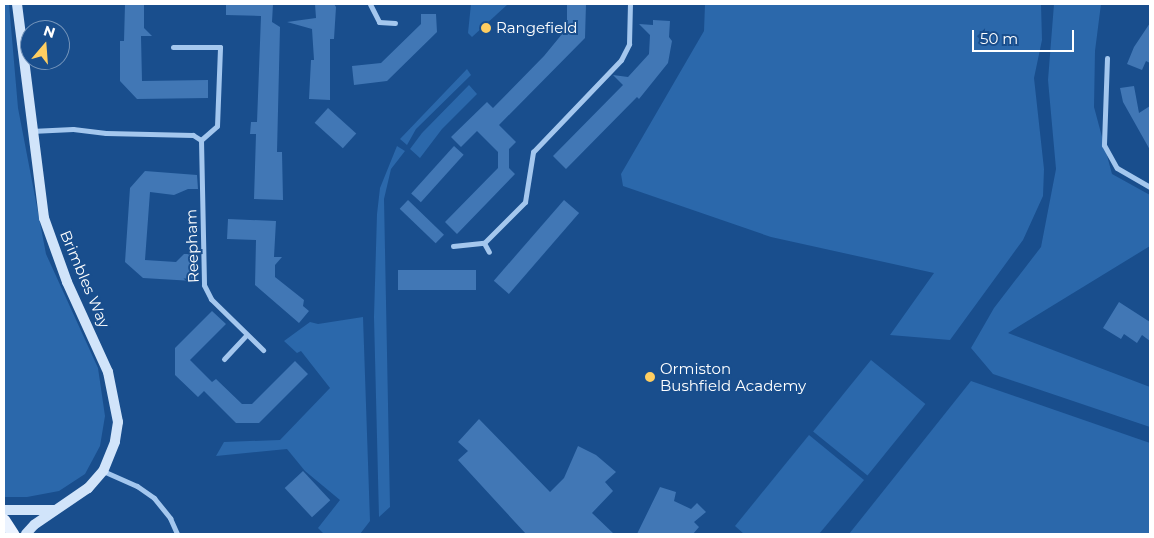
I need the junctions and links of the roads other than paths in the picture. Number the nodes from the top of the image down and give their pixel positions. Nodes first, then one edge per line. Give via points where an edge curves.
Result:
1 (17, 4) edge
2 (370, 4) edge
3 (630, 4) edge
4 (395, 23) dead end
5 (173, 47) dead end
6 (1106, 58) dead end
7 (31, 131) junction
8 (201, 140) junction
9 (1150, 187) edge
10 (484, 243) junction
11 (453, 246) dead end
12 (489, 252) dead end
13 (246, 335) junction
14 (263, 350) dead end
15 (224, 358) dead end
16 (103, 471) junction
17 (4, 510) edge
18 (56, 510) junction
19 (4, 520) edge
20 (13, 534) edge
21 (26, 534) edge
22 (177, 534) edge

1 - 7 street, Brimbles Way
2 - 4 street via 379,22
3 - 10 street via 629,44 621,60 533,152 525,202
5 - 8 street via 220,47 217,126
6 - 9 street via 1104,144 1118,168
7 - 8 street via 73,129 106,134 193,135
7 - 16 street, Brimbles Way via 47,227 67,282 108,372 116,405 115,442
8 - 13 street, Reepham via 204,285 211,299
10 - 11 street
10 - 12 street
13 - 14 street, Reepham
13 - 15 street
16 - 18 street, Brimbles Way via 88,488
16 - 22 street via 137,486 154,498 170,518
17 - 18 street
18 - 21 street, Brimbles Way
19 - 20 main road

